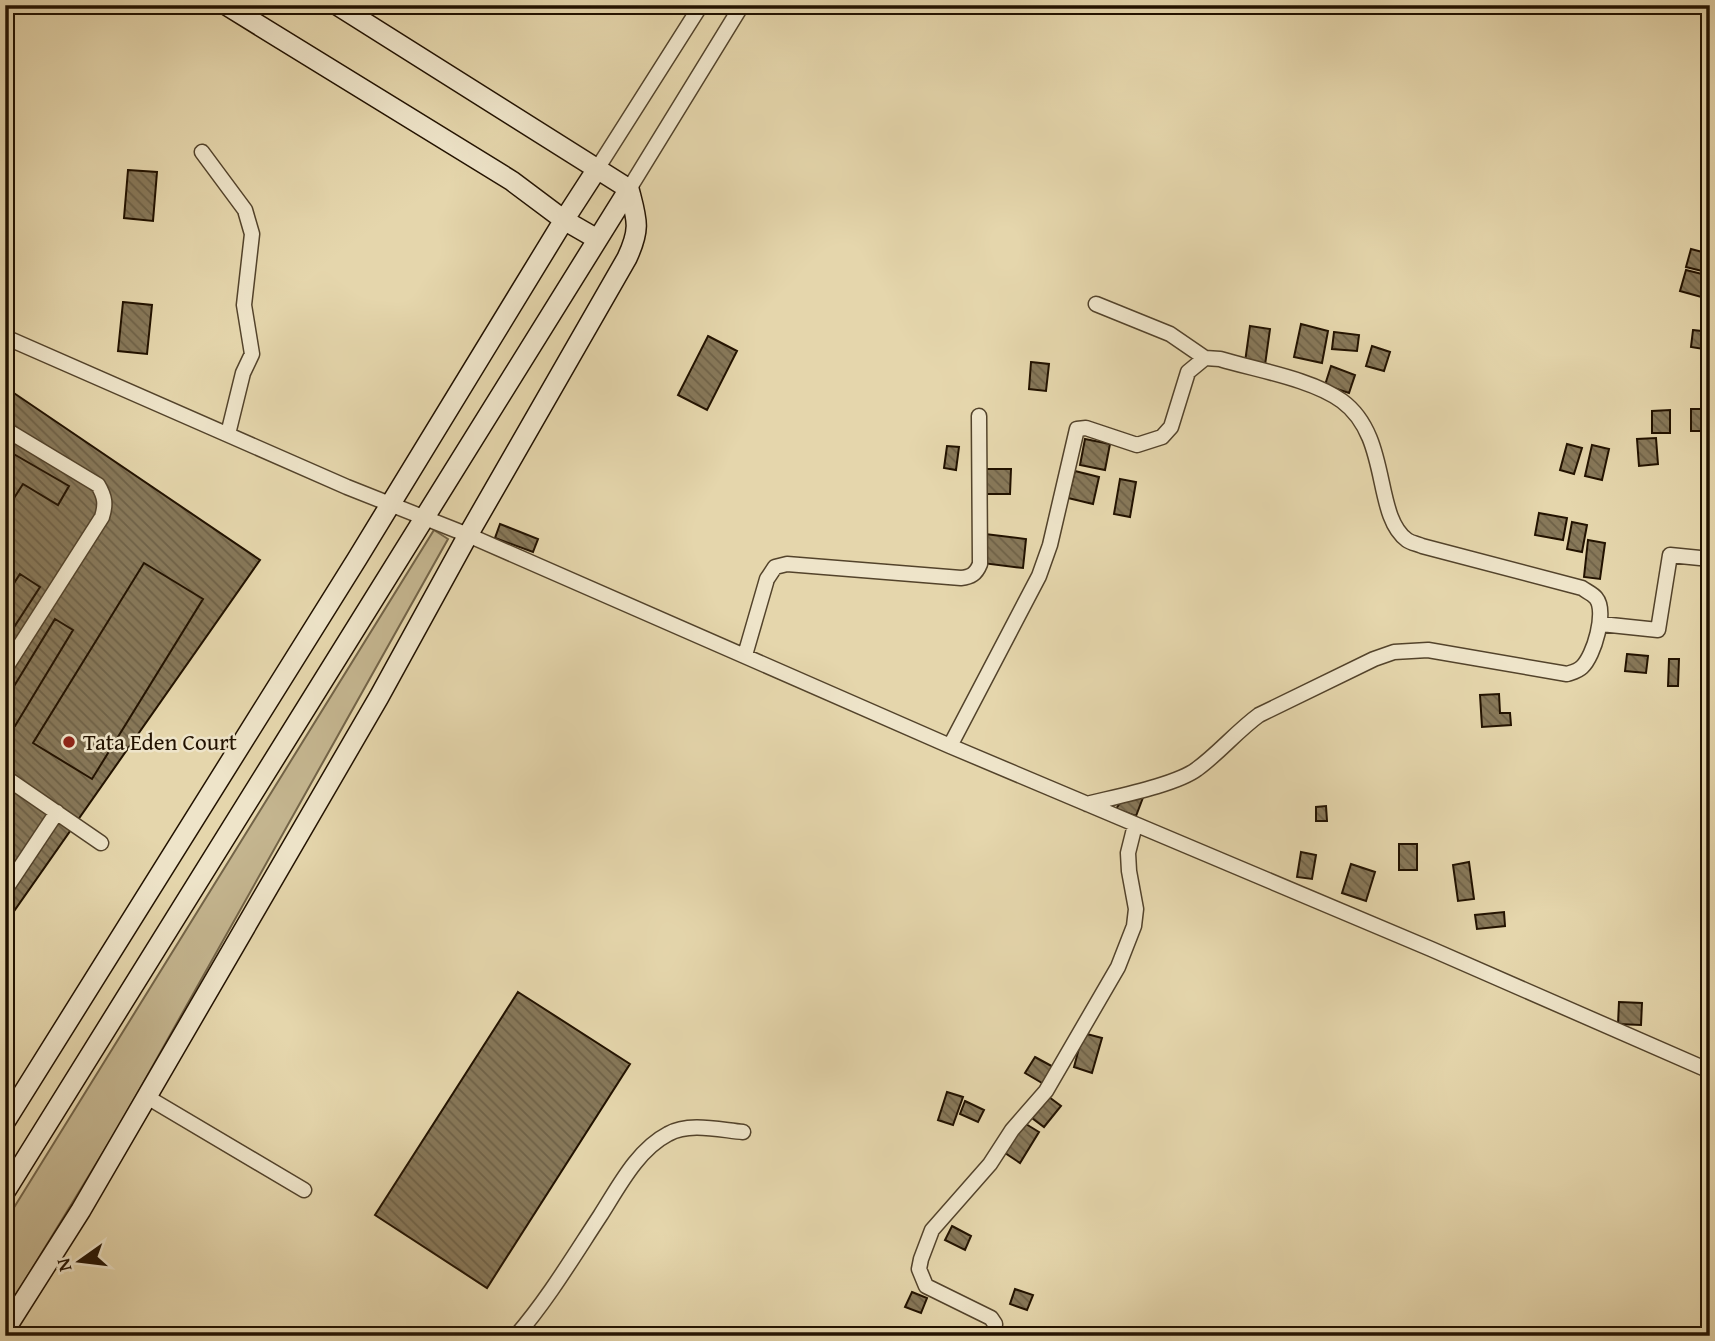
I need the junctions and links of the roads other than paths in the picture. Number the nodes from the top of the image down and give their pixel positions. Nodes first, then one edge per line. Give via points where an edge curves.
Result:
1 (226, 5) edge
2 (337, 5) edge
3 (701, 5) edge
4 (742, 5) edge
5 (202, 152) dead end
6 (597, 169) junction
7 (629, 189) junction
8 (564, 220) junction
9 (597, 239) junction
10 (1096, 304) dead end
11 (5, 337) edge
12 (1205, 358) junction
13 (979, 416) dead end
14 (5, 429) edge
15 (228, 434) junction
16 (390, 503) junction
17 (1710, 510) edge
18 (426, 517) junction
19 (1710, 533) edge
20 (468, 535) junction
21 (1710, 559) edge
22 (1601, 624) junction
23 (746, 655) junction
24 (5, 669) edge
25 (950, 746) junction
26 (5, 777) edge
27 (1087, 804) junction
28 (57, 812) junction
29 (1135, 825) junction
30 (101, 843) dead end
31 (11, 871) edge
32 (5, 890) edge
33 (1710, 1071) edge
34 (147, 1097) junction
35 (5, 1122) edge
36 (743, 1132) dead end
37 (304, 1189) dead end
38 (5, 1192) edge
39 (5, 1330) edge
40 (516, 1336) edge
41 (994, 1336) edge

1 - 8 street via 512,181
2 - 6 street
3 - 6 street
4 - 7 street
5 - 15 street via 244,210 252,234 244,305 252,354
6 - 7 street
6 - 8 street
7 - 9 street
7 - 20 street via 637,219 636,238
8 - 9 street
8 - 16 street
9 - 18 street
10 - 12 street via 1170,334
11 - 15 street
12 - 22 street via 1320,388 1342,401 1370,435 1388,505 1407,540 1582,588 1596,598
12 - 25 street via 1188,372 1171,427 1161,437 1137,445 1077,429 1040,576
13 - 23 street via 980,564 976,572 961,578 775,567 767,579
14 - 24 street via 98,485 105,507
15 - 16 street
16 - 18 street
16 - 35 street
17 - 19 street
18 - 20 street
18 - 38 street
20 - 23 street
20 - 34 street
21 - 22 street via 1670,555 1658,631
22 - 27 street via 1586,663 1567,674 1428,650 1394,652 1374,659 1259,715 1195,771
23 - 25 street
25 - 27 street
26 - 28 street
27 - 29 street
28 - 30 street
28 - 31 street
29 - 33 street
29 - 41 street via 1128,853 1134,926 1118,967 1046,1091 932,1230 921,1259 926,1286 991,1318
31 - 32 street
34 - 37 street
34 - 39 street
36 - 40 street via 685,1128 651,1146

